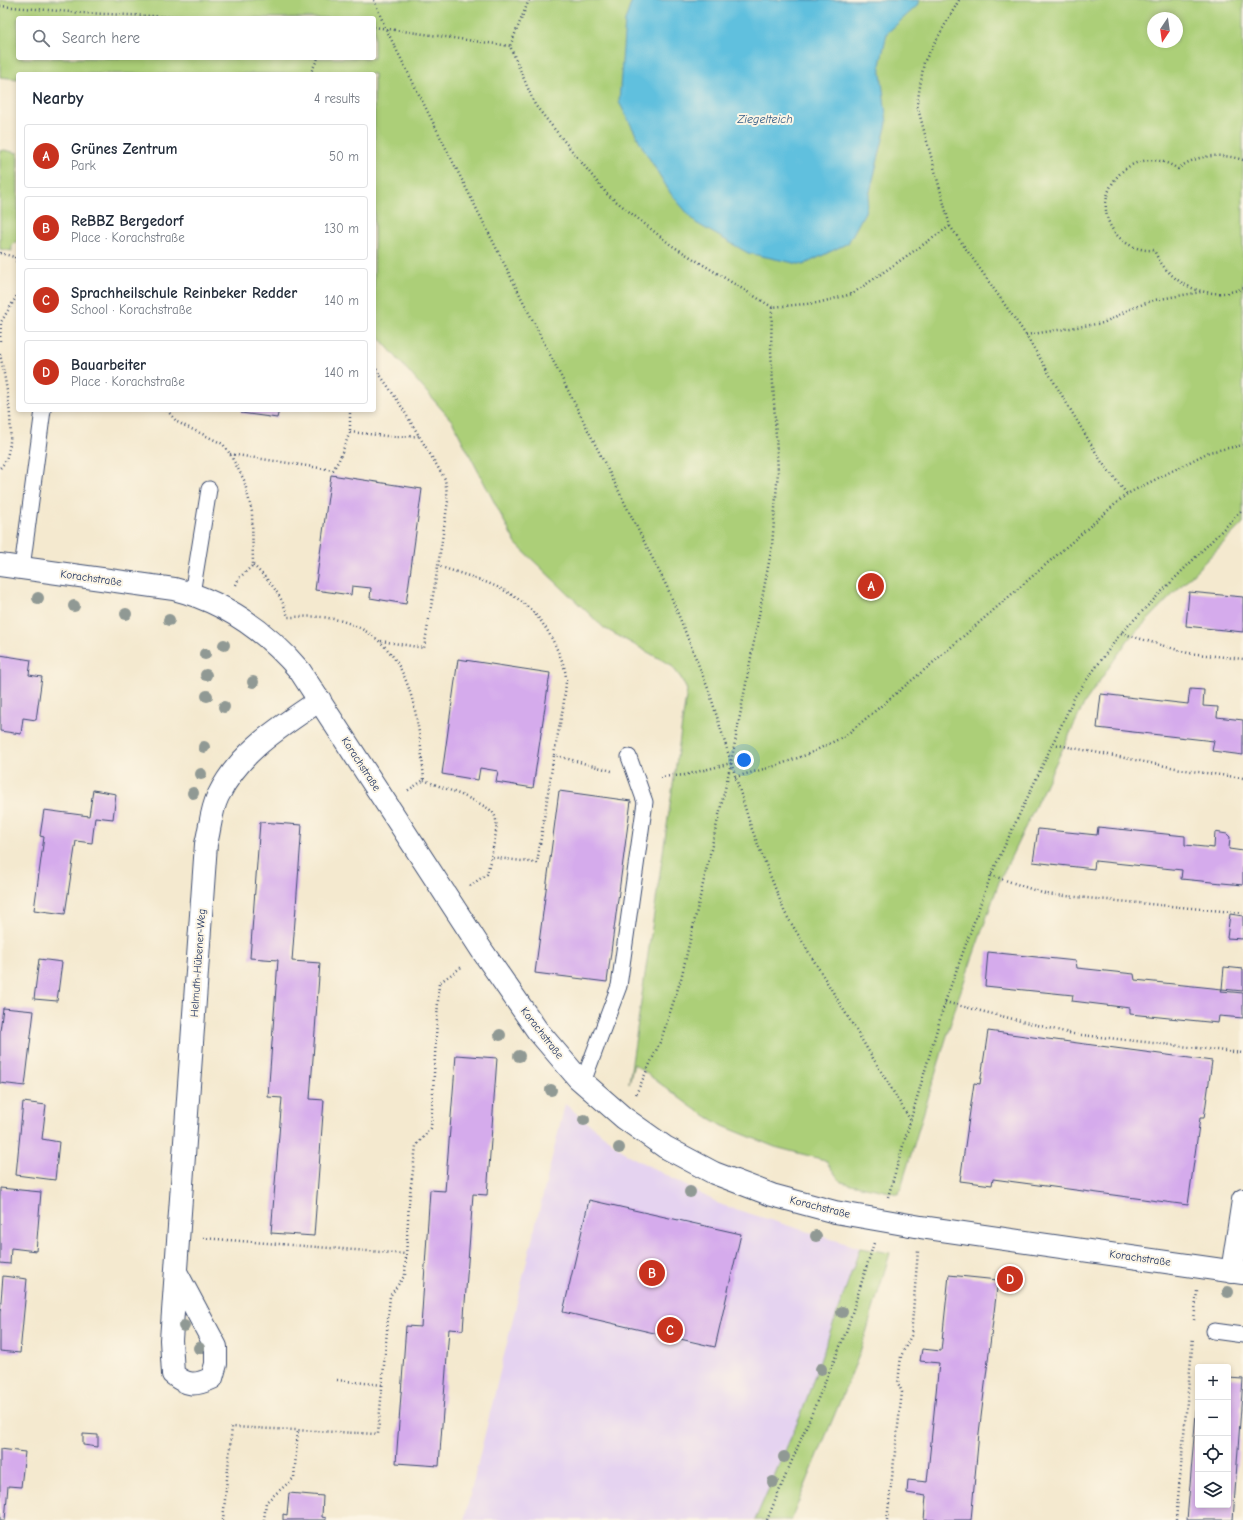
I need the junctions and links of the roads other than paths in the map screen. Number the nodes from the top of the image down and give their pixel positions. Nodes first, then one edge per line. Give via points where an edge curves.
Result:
1 (43, 412) edge
2 (209, 489) dead end
3 (0, 565) edge
4 (22, 568) junction
5 (192, 594) junction
6 (320, 700) junction
7 (628, 757) dead end
8 (583, 1082) junction
9 (1243, 1200) edge
10 (176, 1272) dead end
11 (1237, 1272) edge
12 (1214, 1332) dead end
13 (1243, 1335) edge

1 - 4 lane
2 - 5 lane
3 - 4 street, Korachstraße
4 - 5 street, Korachstraße via 174,589
5 - 6 street, Korachstraße via 224,607 263,633 300,671
6 - 8 street, Korachstraße via 536,1030
6 - 10 street, Helmuth-Hübener-Weg via 265,737 237,765 218,797 206,844
7 - 8 lane via 645,802 636,816 622,917 619,986
8 - 11 street, Korachstraße via 624,1118 654,1139 714,1173 786,1199 881,1221
9 - 11 street
12 - 13 lane

